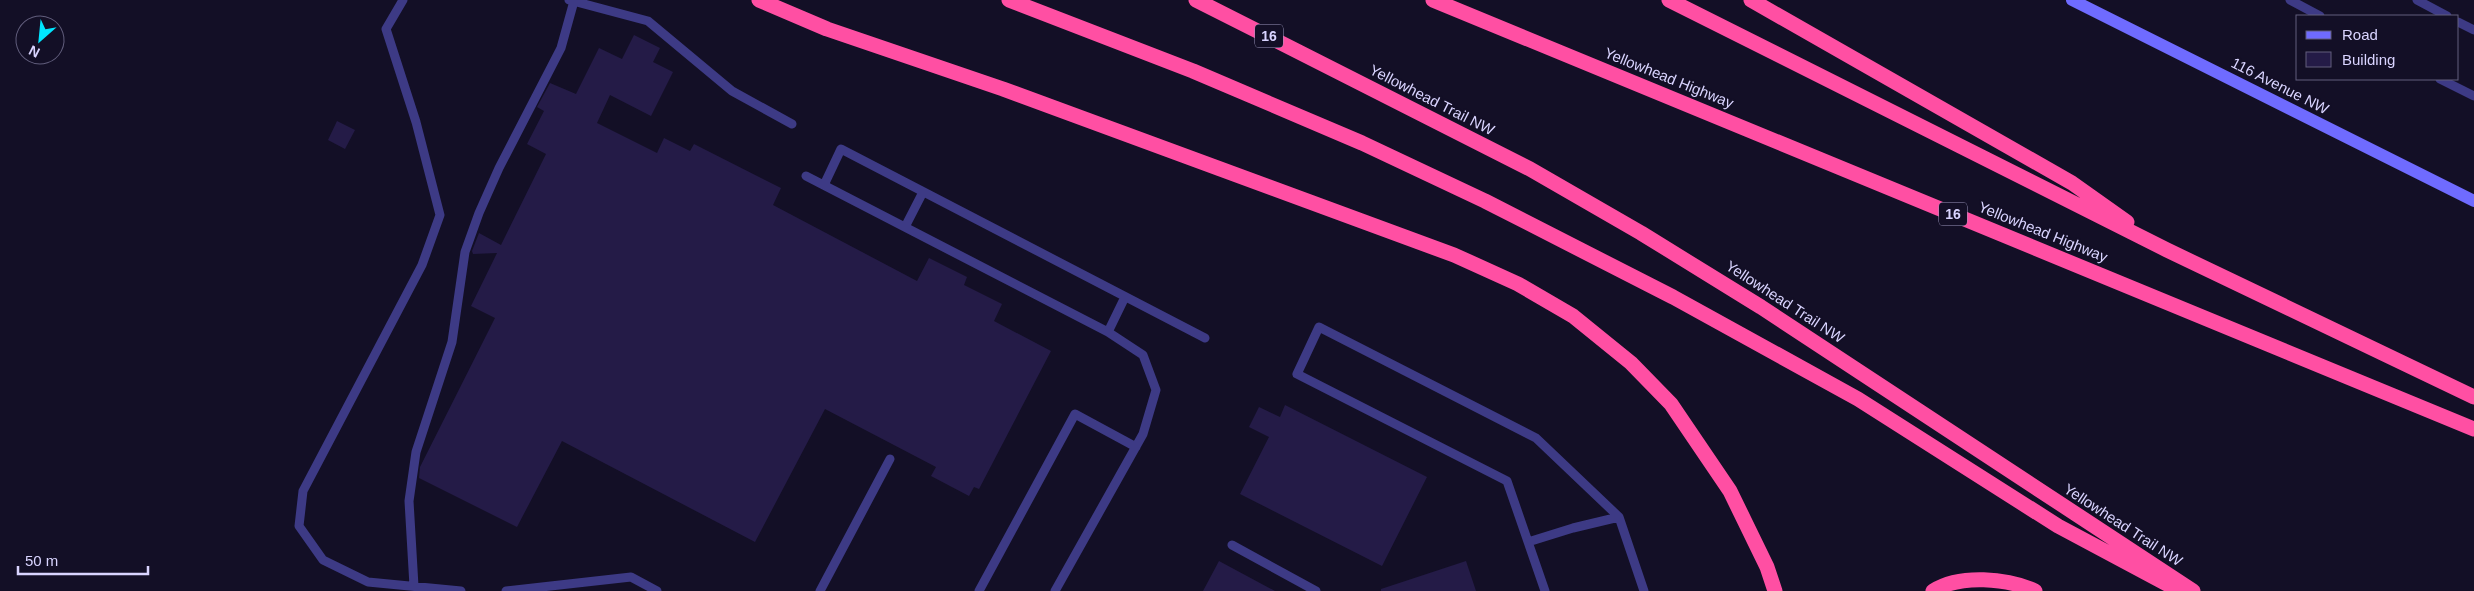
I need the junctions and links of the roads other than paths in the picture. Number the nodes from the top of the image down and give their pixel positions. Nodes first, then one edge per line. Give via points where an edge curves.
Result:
1 (403, 0) edge
2 (759, 0) edge
3 (1010, 0) edge
4 (1196, 0) edge
5 (1433, 0) edge
6 (1669, 0) edge
7 (1751, 0) edge
8 (2072, 0) edge
9 (2290, 0) edge
10 (2417, 0) edge
11 (571, 1) edge
12 (2318, 15) edge
13 (2446, 15) edge
14 (2459, 22) edge
15 (2474, 30) edge
16 (2442, 80) edge
17 (2474, 96) edge
18 (792, 124) dead end
19 (806, 176) dead end
20 (824, 186) junction
21 (923, 192) junction
22 (2474, 201) edge
23 (905, 227) junction
24 (2167, 250) junction
25 (1126, 297) junction
26 (1108, 332) junction
27 (1205, 338) dead end
28 (2474, 397) edge
29 (2474, 428) edge
30 (1136, 447) junction
31 (890, 459) dead end
32 (1619, 517) junction
33 (1528, 542) junction
34 (1232, 545) dead end
35 (414, 586) junction
36 (461, 591) edge
37 (506, 591) edge
38 (657, 591) edge
39 (820, 591) edge
40 (979, 591) edge
41 (1055, 591) edge
42 (1316, 591) edge
43 (1545, 591) edge
44 (1644, 591) edge
45 (1775, 591) edge
46 (1933, 591) edge
47 (2034, 591) edge
48 (2180, 591) edge
49 (2192, 591) edge

1 - 35 lane via 386,29 416,122 440,215 422,265 303,491 299,526 323,560 368,582
2 - 45 highway via 827,29 1002,89 1454,255 1518,284 1574,316 1631,362 1671,404 1730,491 1767,567
3 - 48 highway via 1193,71 1362,143 1485,201 1673,296 1850,394 2058,526
4 - 49 highway, Yellowhead Trail NW / 16 via 1530,169 1706,271
5 - 29 highway, Yellowhead Highway / 16
6 - 24 highway
7 - 24 highway via 2072,183
8 - 22 street, 116 Avenue NW
9 - 12 lane
10 - 13 lane
11 - 18 lane via 648,22 732,91
11 - 35 lane via 561,48 499,168 465,252 452,342 416,452 410,493
14 - 15 lane
16 - 17 lane
19 - 20 lane
20 - 21 lane via 841,150
20 - 23 lane
21 - 23 lane
21 - 25 lane
23 - 26 lane
24 - 28 highway
25 - 26 lane
25 - 27 lane
26 - 30 lane via 1143,356 1156,390
30 - 40 lane via 1074,414
30 - 41 lane
31 - 39 lane
32 - 33 lane
32 - 33 lane via 1536,438 1320,326 1297,374 1507,481
32 - 44 lane
33 - 43 lane
34 - 42 lane
35 - 36 lane
37 - 38 lane via 631,577
46 - 47 highway via 1958,582 1996,581

